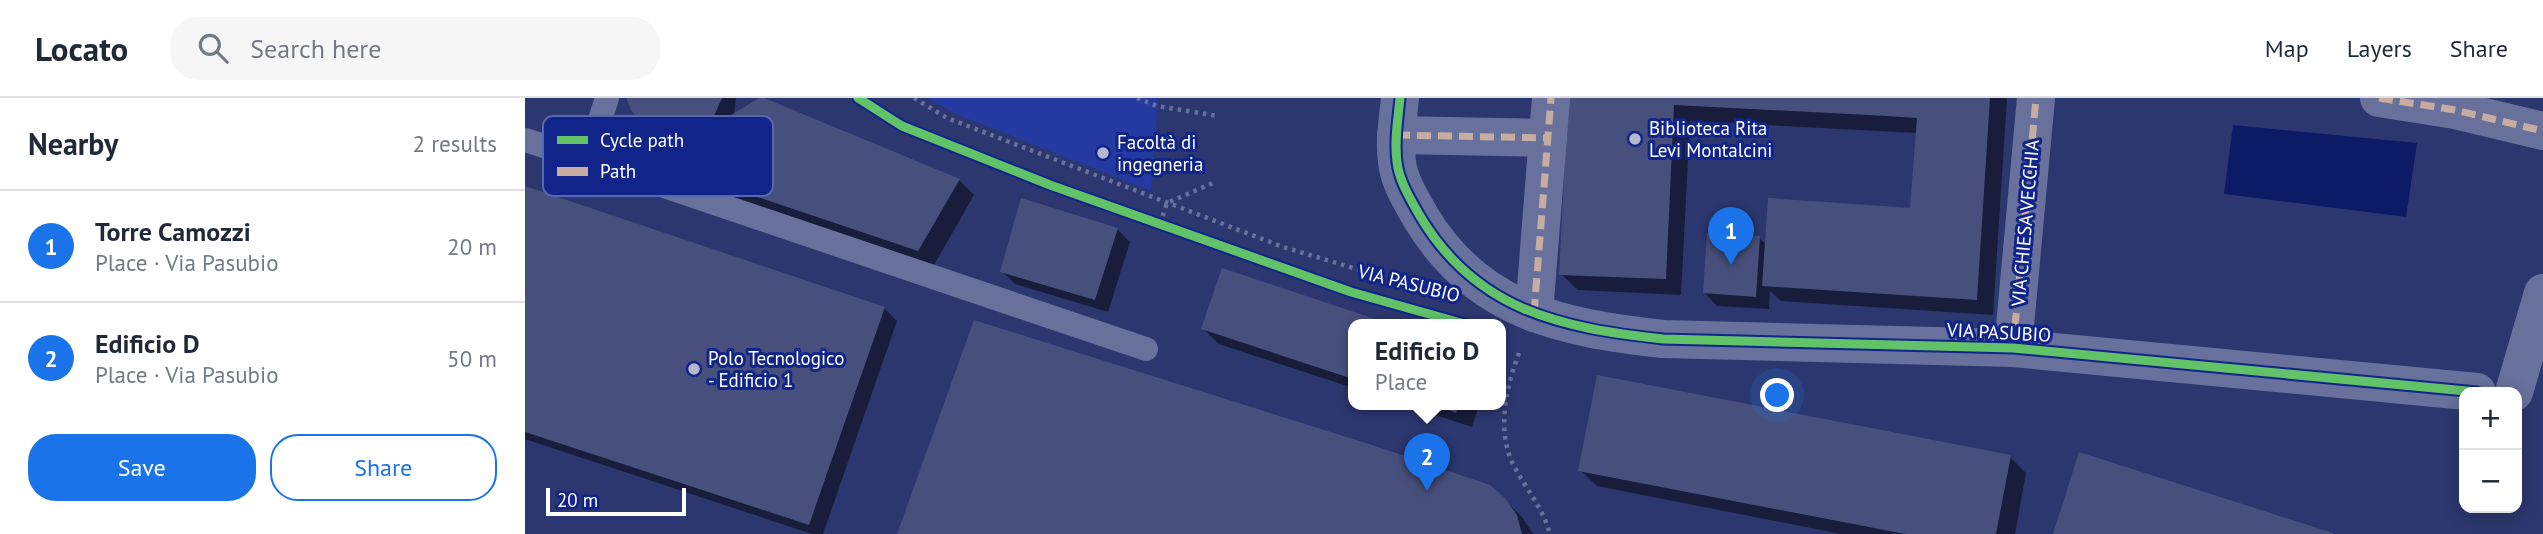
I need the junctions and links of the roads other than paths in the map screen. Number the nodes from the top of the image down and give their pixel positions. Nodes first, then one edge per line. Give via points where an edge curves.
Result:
1 (607, 98) edge
2 (1400, 98) edge
3 (1551, 98) edge
4 (2036, 98) edge
5 (2379, 98) edge
6 (601, 116) edge
7 (2543, 131) edge
8 (1396, 135) junction
9 (1548, 138) junction
10 (525, 140) edge
11 (543, 146) edge
12 (693, 196) edge
13 (2543, 293) edge
14 (1527, 311) junction
15 (2013, 348) junction
16 (1146, 349) dead end
17 (2517, 387) edge
18 (2459, 390) edge
19 (2522, 395) edge
20 (2543, 398) edge

1 - 6 lane
2 - 8 street, VIA PASUBIO
3 - 9 street
4 - 15 street, VIA CHIESA VECCHIA
5 - 7 street
8 - 9 street
8 - 14 street, VIA PASUBIO via 1403,183 1443,251 1469,276
9 - 14 street
10 - 11 lane
12 - 16 lane
13 - 17 street
14 - 15 street, VIA PASUBIO via 1606,332 1683,340
15 - 18 street, VIA PASUBIO
19 - 20 street

